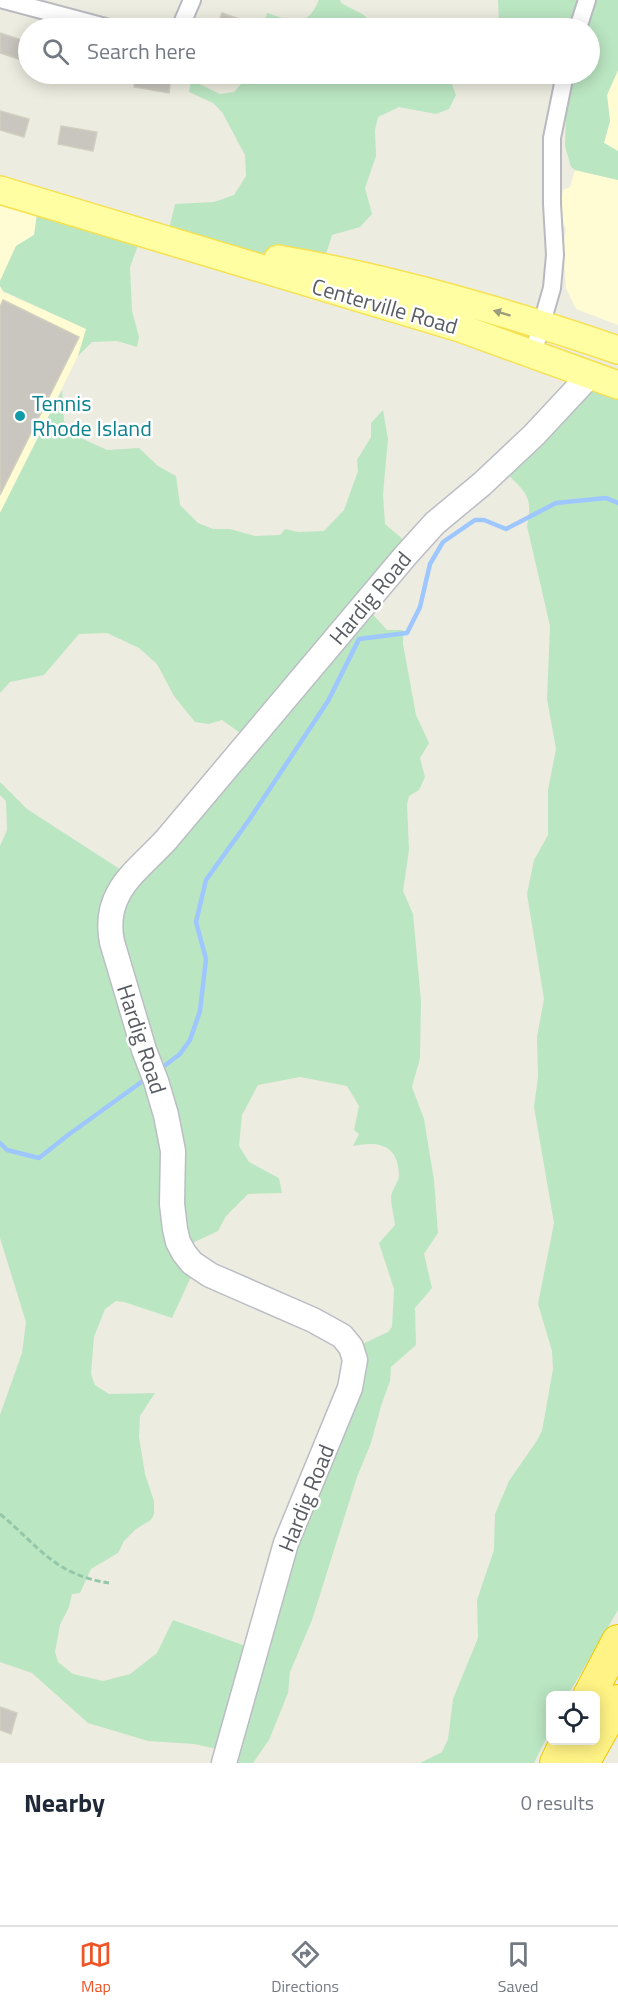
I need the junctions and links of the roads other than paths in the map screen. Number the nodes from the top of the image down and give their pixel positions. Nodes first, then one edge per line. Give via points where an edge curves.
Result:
1 (4, 0) edge
2 (192, 0) edge
3 (587, 0) edge
4 (72, 18) edge
5 (184, 18) edge
6 (581, 18) edge
7 (563, 84) edge
8 (0, 190) edge
9 (150, 235) junction
10 (541, 325) junction
11 (618, 350) edge
12 (533, 354) junction
13 (590, 375) junction
14 (618, 385) edge
15 (618, 1641) edge
16 (591, 1691) edge
17 (618, 1701) edge
18 (565, 1745) edge
19 (224, 1763) edge
20 (556, 1763) edge
21 (583, 1763) edge

1 - 4 street
2 - 5 street
3 - 6 street
7 - 10 street via 552,138 552,288
8 - 9 main road, Centerville Road
10 -> 9 main road, Centerville Road via 380,279
9 - 12 main road, Centerville Road via 460,328
10 - 11 main road, Centerville Road
10 - 12 street
12 - 13 main road, Centerville Road
13 - 14 main road, Centerville Road
13 - 19 street, Hardig Road via 534,435 435,523 166,840 140,865 112,907 110,931 166,1115 173,1151 172,1203 178,1242 192,1263 210,1275 342,1335 355,1360 350,1388 286,1543
15 - 16 highway
17 - 21 highway
18 - 20 highway

